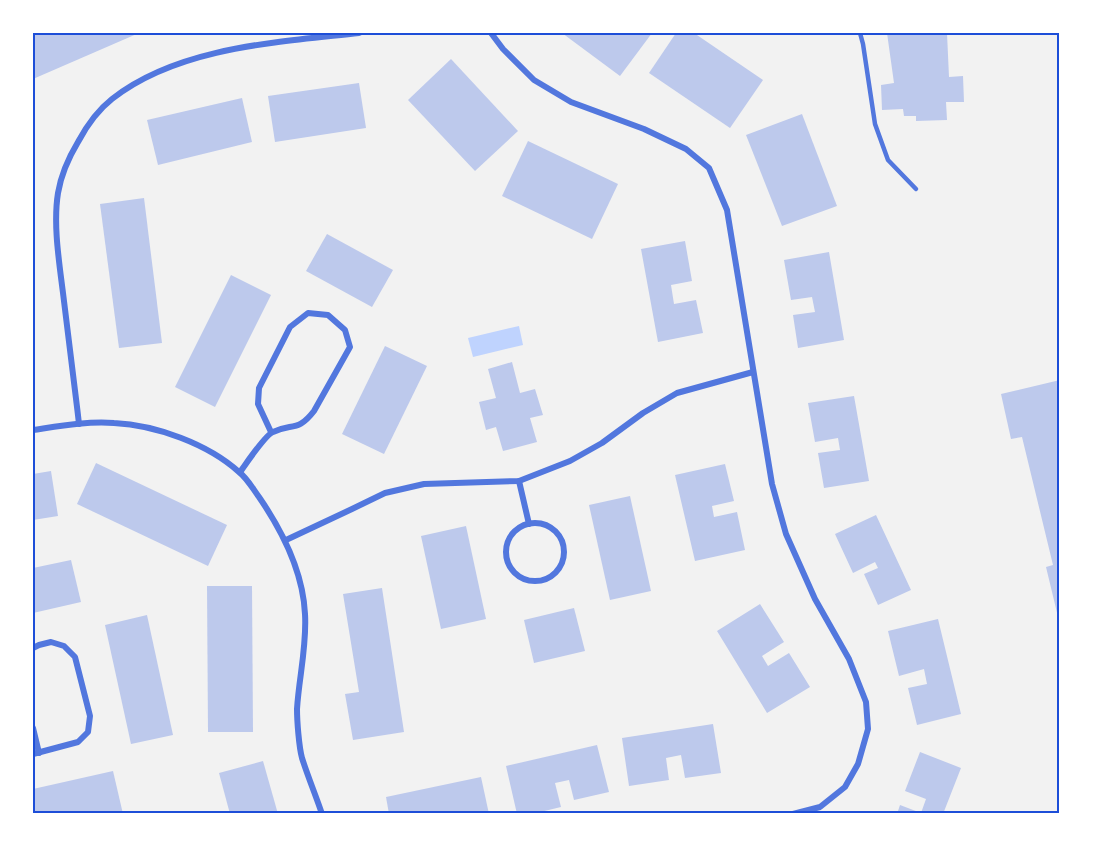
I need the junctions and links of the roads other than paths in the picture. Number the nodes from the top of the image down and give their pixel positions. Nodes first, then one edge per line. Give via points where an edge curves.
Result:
1 (359, 33) edge
2 (491, 33) edge
3 (860, 33) edge
4 (916, 189) dead end
5 (753, 372) junction
6 (79, 424) junction
7 (33, 430) edge
8 (271, 432) junction
9 (240, 472) junction
10 (519, 481) junction
11 (529, 524) junction
12 (285, 540) junction
13 (33, 648) edge
14 (33, 728) edge
15 (36, 753) edge
16 (322, 814) edge
17 (793, 814) edge

1 - 6 street via 283,41 172,65 110,101 83,133 64,171 58,193 57,224
2 - 5 street via 534,80 571,102 686,149 709,168 727,210
3 - 4 lane via 878,133 888,160
5 - 10 street via 677,393 570,461
5 - 17 street via 772,484 786,534 815,599 849,659 866,702 868,729 858,764 845,787 820,807
6 - 7 street
6 - 9 street via 115,423 168,433 213,453
8 - 8 street via 307,420 350,346 345,330 328,315 308,313 290,327 259,388 258,404
8 - 9 street
9 - 12 street
10 - 11 street
10 - 12 street via 424,484 385,493
11 - 11 street via 512,534 507,561 519,576 528,580 547,579 564,557 560,538 547,526
12 - 16 street via 303,592 305,614 297,711 302,756
13 - 15 street via 51,642 64,646 75,657 90,717 88,732 78,742
14 - 15 street

